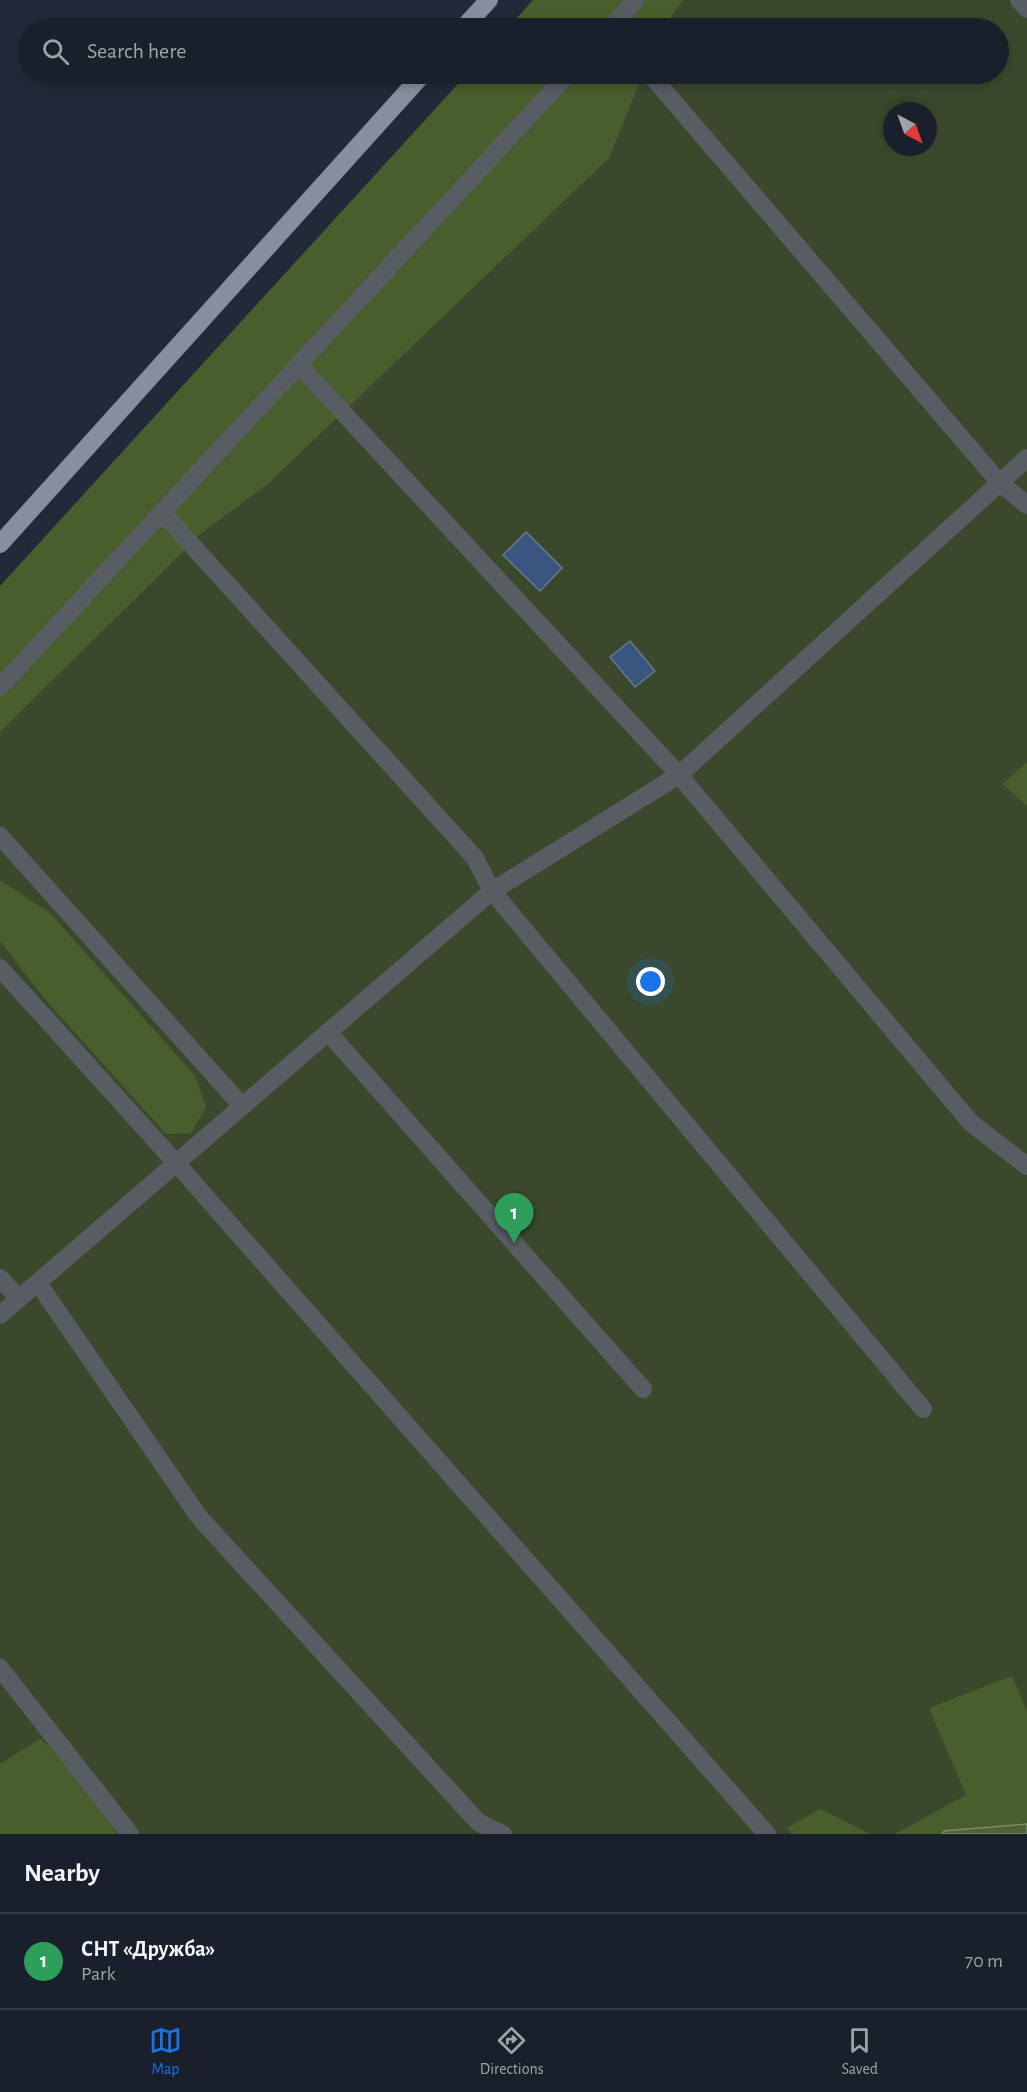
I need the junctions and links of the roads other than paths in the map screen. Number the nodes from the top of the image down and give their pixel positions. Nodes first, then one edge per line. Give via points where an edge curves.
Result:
1 (489, 0) edge
2 (636, 0) edge
3 (1019, 0) edge
4 (1027, 9) edge
5 (473, 18) edge
6 (620, 18) edge
7 (414, 84) edge
8 (559, 84) edge
9 (659, 84) edge
10 (299, 364) junction
11 (1027, 458) edge
12 (999, 482) junction
13 (1027, 505) edge
14 (162, 512) junction
15 (0, 544) edge
16 (0, 687) edge
17 (679, 776) junction
18 (0, 836) edge
19 (492, 891) junction
20 (0, 968) edge
21 (328, 1032) junction
22 (242, 1106) junction
23 (176, 1163) junction
24 (1027, 1166) edge
25 (0, 1278) edge
26 (38, 1283) junction
27 (19, 1299) junction
28 (0, 1315) edge
29 (643, 1389) dead end
30 (923, 1410) dead end
31 (0, 1668) edge
32 (472, 1828) edge
33 (130, 1834) edge
34 (503, 1834) edge
35 (767, 1834) edge

1 - 5 main road
2 - 6 lane
3 - 4 lane
7 - 15 main road
8 - 10 lane
9 - 12 lane
10 - 14 lane
10 - 17 lane
11 - 12 lane
12 - 13 lane
12 - 17 lane
14 - 16 lane
14 - 19 lane via 475,858
17 - 19 lane
17 - 24 lane via 971,1123
18 - 22 lane
19 - 21 lane
19 - 30 lane
20 - 23 lane
21 - 22 lane
21 - 29 lane
22 - 23 lane
23 - 26 lane
23 - 35 lane
25 - 27 lane
26 - 27 lane
26 - 32 lane via 199,1516
27 - 28 lane
31 - 33 lane
32 - 34 lane

